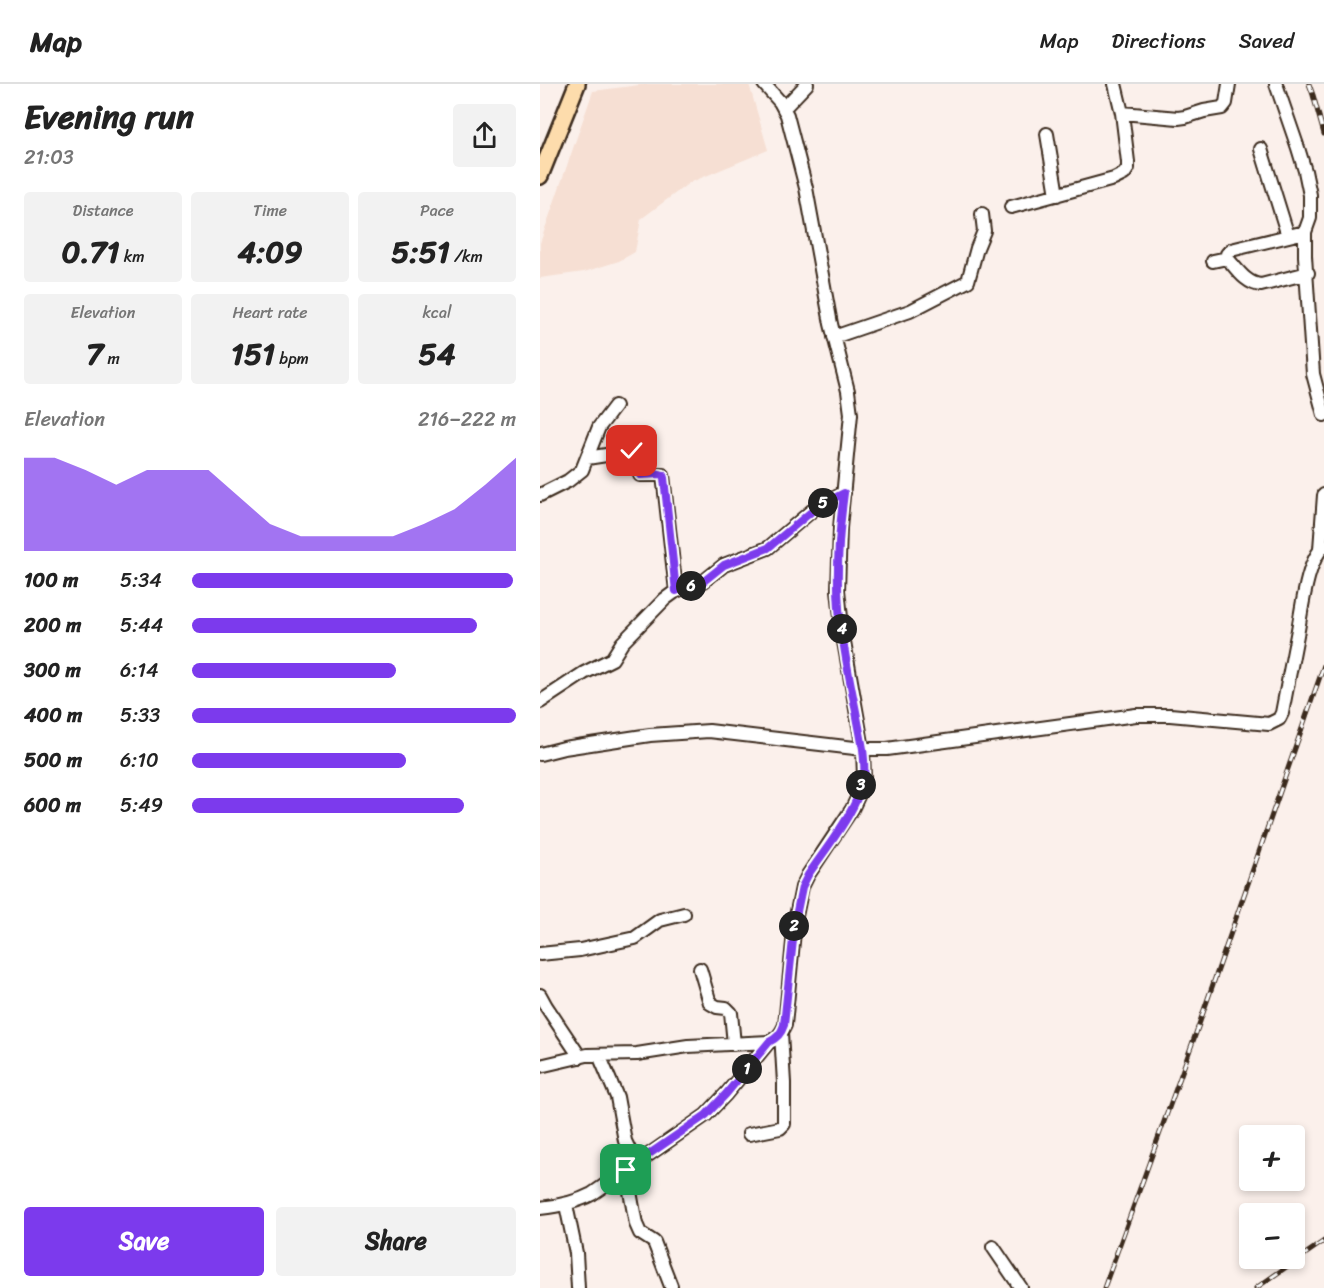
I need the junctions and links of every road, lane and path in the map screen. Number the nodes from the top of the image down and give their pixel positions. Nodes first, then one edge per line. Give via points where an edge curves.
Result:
1 (577, 84) edge
2 (764, 84) edge
3 (807, 84) edge
4 (1115, 84) edge
5 (1229, 84) edge
6 (1276, 84) edge
7 (784, 108) junction
8 (1122, 113) junction
9 (1047, 134) dead end
10 (1261, 149) dead end
11 (540, 176) edge
12 (1057, 195) junction
13 (1011, 207) dead end
14 (982, 214) dead end
15 (1305, 232) junction
16 (1288, 236) junction
17 (1227, 258) junction
18 (1213, 261) dead end
19 (1308, 273) junction
20 (834, 337) junction
21 (615, 406) dead end
22 (1324, 415) edge
23 (587, 458) junction
24 (844, 493) junction
25 (540, 495) edge
26 (1324, 495) edge
27 (1322, 548) edge
28 (676, 591) junction
29 (540, 702) edge
30 (863, 749) junction
31 (540, 754) edge
32 (684, 914) dead end
33 (540, 954) edge
34 (700, 969) dead end
35 (540, 995) edge
36 (781, 1033) junction
37 (769, 1042) junction
38 (734, 1044) junction
39 (599, 1055) junction
40 (580, 1057) junction
41 (540, 1066) edge
42 (749, 1134) dead end
43 (631, 1167) junction
44 (566, 1205) junction
45 (540, 1208) edge
46 (993, 1247) dead end
47 (671, 1286) dead end
48 (578, 1288) edge
49 (1021, 1288) edge

1 - 11 main road
2 - 7 street
3 - 7 street
4 - 8 street
5 - 8 street via 1222,108 1178,118
6 - 15 street via 1308,187 1311,206
7 - 20 street via 806,188
8 - 12 street via 1128,162 1124,174
9 - 12 street
10 - 16 street
12 - 13 street
14 - 20 street via 984,233 970,280 910,311
15 - 16 street
15 - 19 street
16 - 17 street via 1231,250
17 - 18 street
17 - 19 street via 1254,285
19 - 22 street via 1313,374
20 - 24 street via 851,414
21 - 23 street via 599,427
23 - 25 street via 582,470
23 - 28 street via 632,451 640,475 663,475
24 - 28 street via 817,507 768,548 724,565 704,581
24 - 30 street via 839,608
26 - 27 street
27 - 30 street via 1306,588 1282,713 1274,722 1136,715 888,749
28 - 29 street via 622,643 612,659
30 - 31 street via 709,731 650,735
30 - 36 street via 864,777 859,794 802,887
32 - 33 street via 660,920 635,938
34 - 38 street via 710,1003 731,1013
35 - 40 street
36 - 37 street
36 - 42 street via 784,1124
37 - 38 street
37 - 43 street via 706,1115
38 - 39 street
39 - 40 street
39 - 43 street via 617,1098
40 - 41 street
43 - 44 street via 592,1194
43 - 47 street via 636,1224 640,1233 654,1242
44 - 45 street
44 - 48 street via 576,1253
46 - 49 street

